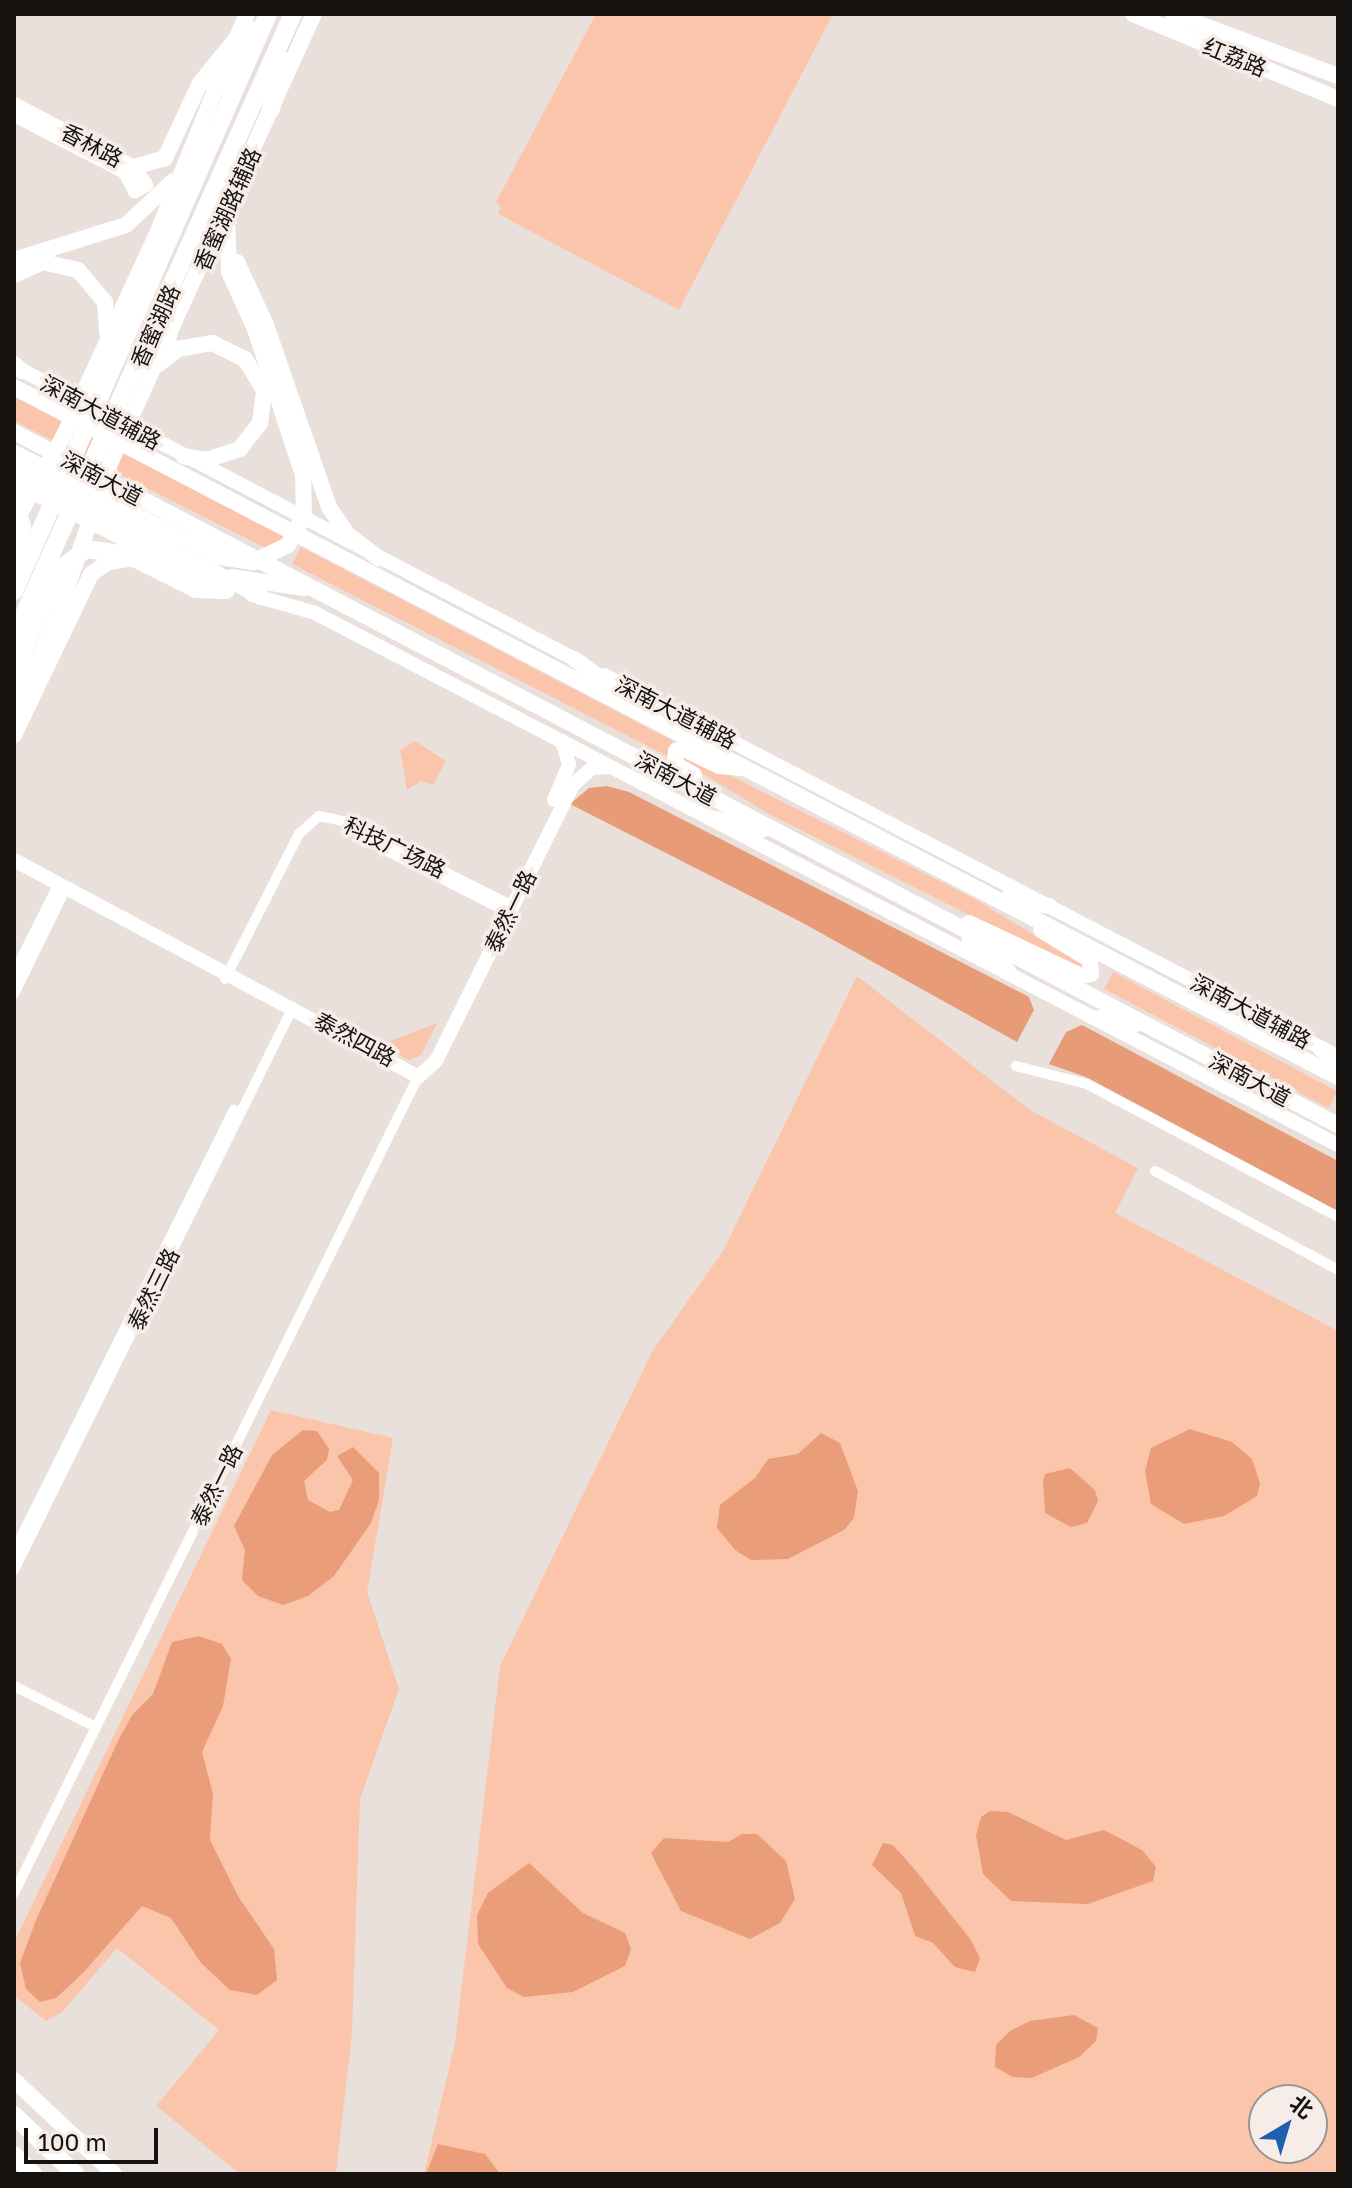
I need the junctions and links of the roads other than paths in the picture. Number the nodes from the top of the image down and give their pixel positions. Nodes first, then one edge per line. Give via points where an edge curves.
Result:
1 (247, 14) edge
2 (260, 14) edge
3 (268, 14) edge
4 (293, 14) edge
5 (314, 14) edge
6 (1133, 14) edge
7 (1173, 14) edge
8 (237, 39) junction
9 (1338, 76) edge
10 (215, 90) junction
11 (1338, 99) edge
12 (14, 104) edge
13 (271, 109) junction
14 (14, 115) edge
15 (189, 154) junction
16 (134, 167) junction
17 (242, 174) junction
18 (165, 192) junction
19 (229, 205) junction
20 (162, 238) junction
21 (14, 250) edge
22 (198, 255) junction
23 (14, 260) edge
24 (181, 271) junction
25 (14, 275) edge
26 (245, 295) junction
27 (167, 341) junction
28 (104, 347) junction
29 (17, 367) edge
30 (153, 372) junction
31 (14, 387) edge
32 (14, 432) edge
33 (14, 453) edge
34 (183, 456) junction
35 (14, 468) edge
36 (14, 483) edge
37 (16, 517) edge
38 (82, 543) joint
39 (14, 556) edge
40 (379, 558) junction
41 (139, 560) junction
42 (197, 564) junction
43 (226, 590) junction
44 (14, 591) edge
45 (262, 597) junction
46 (332, 598) junction
47 (14, 637) edge
48 (574, 659) junction
49 (14, 670) edge
50 (18, 694) edge
51 (14, 715) edge
52 (656, 719) junction
53 (14, 735) edge
54 (562, 741) junction
55 (616, 768) junction
56 (757, 772) junction
57 (748, 816) junction
58 (712, 818) junction
59 (787, 836) junction
60 (14, 860) edge
61 (14, 871) edge
62 (60, 890) junction
63 (991, 895) junction
64 (1049, 906) junction
65 (507, 907) junction
66 (1015, 907) junction
67 (948, 920) junction
68 (1008, 971) junction
69 (14, 973) edge
70 (229, 978) junction
71 (14, 994) edge
72 (288, 1009) junction
73 (1098, 1018) junction
74 (1151, 1027) junction
75 (1320, 1048) junction
76 (1338, 1057) edge
77 (1338, 1065) edge
78 (1016, 1066) dead end
79 (418, 1077) junction
80 (1338, 1077) edge
81 (1338, 1125) edge
82 (1338, 1145) edge
83 (1155, 1171) dead end
84 (1338, 1217) edge
85 (1338, 1270) edge
86 (14, 1551) edge
87 (14, 1570) edge
88 (14, 1686) edge
89 (96, 1727) junction
90 (14, 1893) edge
91 (14, 2080) edge
92 (14, 2115) edge
93 (75, 2174) edge
94 (114, 2174) edge

1 - 8 main road
2 - 10 highway
3 - 20 highway, 香蜜湖路
4 - 13 highway
4 - 22 highway, 香蜜湖路
5 - 13 main road, 香蜜湖路辅路
6 - 11 main road, 红荔路
7 - 9 main road, 红荔路
8 - 10 main road
8 - 16 main road via 200,83 165,158 153,166
10 - 15 main road
12 - 16 main road, 香林路
13 - 17 main road, 香蜜湖路辅路
14 - 16 main road, 香林路 via 125,172 139,192 146,180
15 - 18 main road
15 - 20 main road
17 - 19 main road, 香蜜湖路辅路
17 - 26 main road via 232,238
18 - 21 main road via 126,216
18 - 23 main road via 126,225
19 - 22 main road, 香蜜湖路辅路
19 - 26 main road via 226,257
20 - 28 main road
20 - 44 highway, 香蜜湖路
22 - 24 highway, 香蜜湖路
22 - 27 main road, 香蜜湖路辅路
24 - 27 highway
24 - 47 highway, 香蜜湖路
25 - 28 main road via 32,265 55,262 89,278 108,315
26 - 33 main road via 303,475 304,515 295,537 279,553 240,562 195,546
26 - 40 main road via 339,522
27 - 30 main road, 香蜜湖路辅路
28 - 37 main road via 63,437
29 - 34 main road, 深南大道辅路
30 - 34 main road via 178,349 200,343 234,351 255,368 264,391 260,423 240,449 218,458
30 - 38 main road, 香蜜湖路辅路 via 112,459
31 - 52 main road, 深南大道
32 - 46 main road, 深南大道
34 - 40 main road, 深南大道辅路
35 - 42 main road
36 - 43 main road
37 - 39 highway via 22,527
38 - 50 highway
40 - 48 main road, 深南大道辅路
41 - 43 highway via 196,589
41 - 49 highway via 102,548 73,555 58,571
41 - 53 main road via 117,559 91,574
42 - 45 main road
42 - 46 main road via 242,580
43 - 45 main road
45 - 54 main road via 315,613
46 - 57 main road, 深南大道
48 - 52 main road
48 - 64 main road, 深南大道辅路
50 - 51 main road
52 - 56 main road, 深南大道
54 - 55 main road
54 - 65 main road, 泰然一路 via 569,753 568,771
55 - 58 main road
55 - 65 main road, 泰然一路 via 592,768 577,779
56 - 57 main road via 719,766 684,749 673,756 677,766 717,788
56 - 63 main road, 深南大道
57 - 59 main road, 深南大道
58 - 59 main road
58 - 68 main road
59 - 67 main road, 深南大道
60 - 62 main road, 泰然四路
61 - 62 main road, 泰然四路
62 - 69 street
62 - 70 main road, 泰然四路
62 - 71 street
63 - 64 main road
63 - 66 main road, 深南大道
64 - 75 main road, 深南大道辅路
65 - 70 street, 科技广场路 via 320,822 307,832
65 - 79 main road, 泰然一路 via 436,1061
66 - 67 main road via 1054,940 1090,960 1091,974 1081,976 986,928
66 - 80 main road, 深南大道
67 - 68 main road
67 - 74 main road, 深南大道
68 - 73 main road
70 - 72 main road, 泰然四路
72 - 79 main road, 泰然四路
72 - 86 street, 泰然三路
72 - 87 street, 泰然三路
73 - 74 main road
73 - 82 main road
74 - 81 main road, 深南大道
75 - 76 main road, 深南大道辅路
75 - 77 main road
78 - 84 street via 1087,1084
79 - 89 street, 泰然一路
83 - 85 street
88 - 89 street
89 - 90 street, 泰然一路
91 - 94 main road
92 - 93 highway

